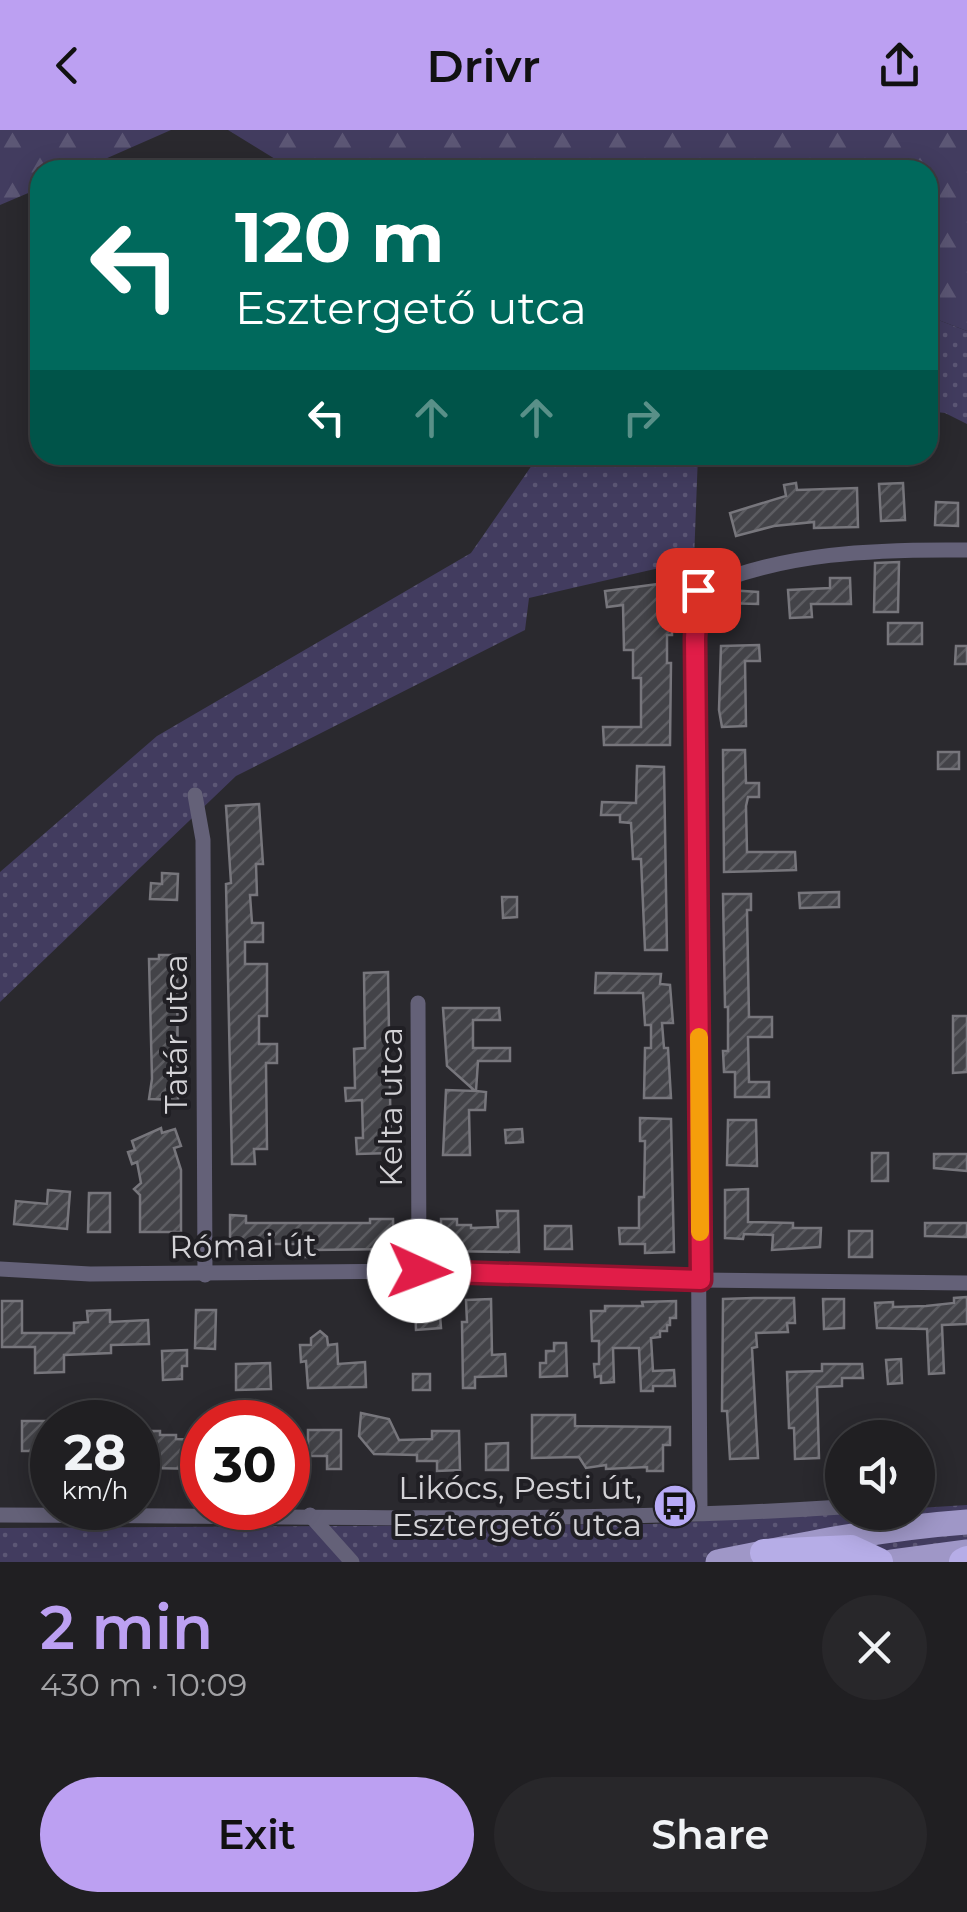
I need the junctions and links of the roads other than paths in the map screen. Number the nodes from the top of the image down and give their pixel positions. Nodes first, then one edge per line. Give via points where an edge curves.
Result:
1 (967, 550) edge
2 (194, 795) dead end
3 (418, 1003) dead end
4 (0, 1268) edge
5 (419, 1271) junction
6 (205, 1275) junction
7 (701, 1280) junction
8 (967, 1283) edge
9 (825, 1508) edge
10 (700, 1512) junction
11 (0, 1515) edge
12 (180, 1515) edge
13 (310, 1515) joint
14 (967, 1522) edge
15 (967, 1552) edge
16 (764, 1553) junction
17 (352, 1562) edge
18 (718, 1562) edge
19 (880, 1562) edge
20 (892, 1562) edge

1 - 7 street via 828,556 724,578 698,590
2 - 6 street, Tatár utca via 203,840
3 - 5 street, Kelta utca
4 - 6 street, Római út
5 - 6 street, Római út
5 - 7 street, Római út
7 - 8 street, Római út
7 - 10 street
9 - 10 street
10 - 13 street
11 - 12 street
13 - 17 street
14 - 16 main road via 846,1535
15 - 20 main road
16 - 18 main road
16 - 19 highway via 851,1549

